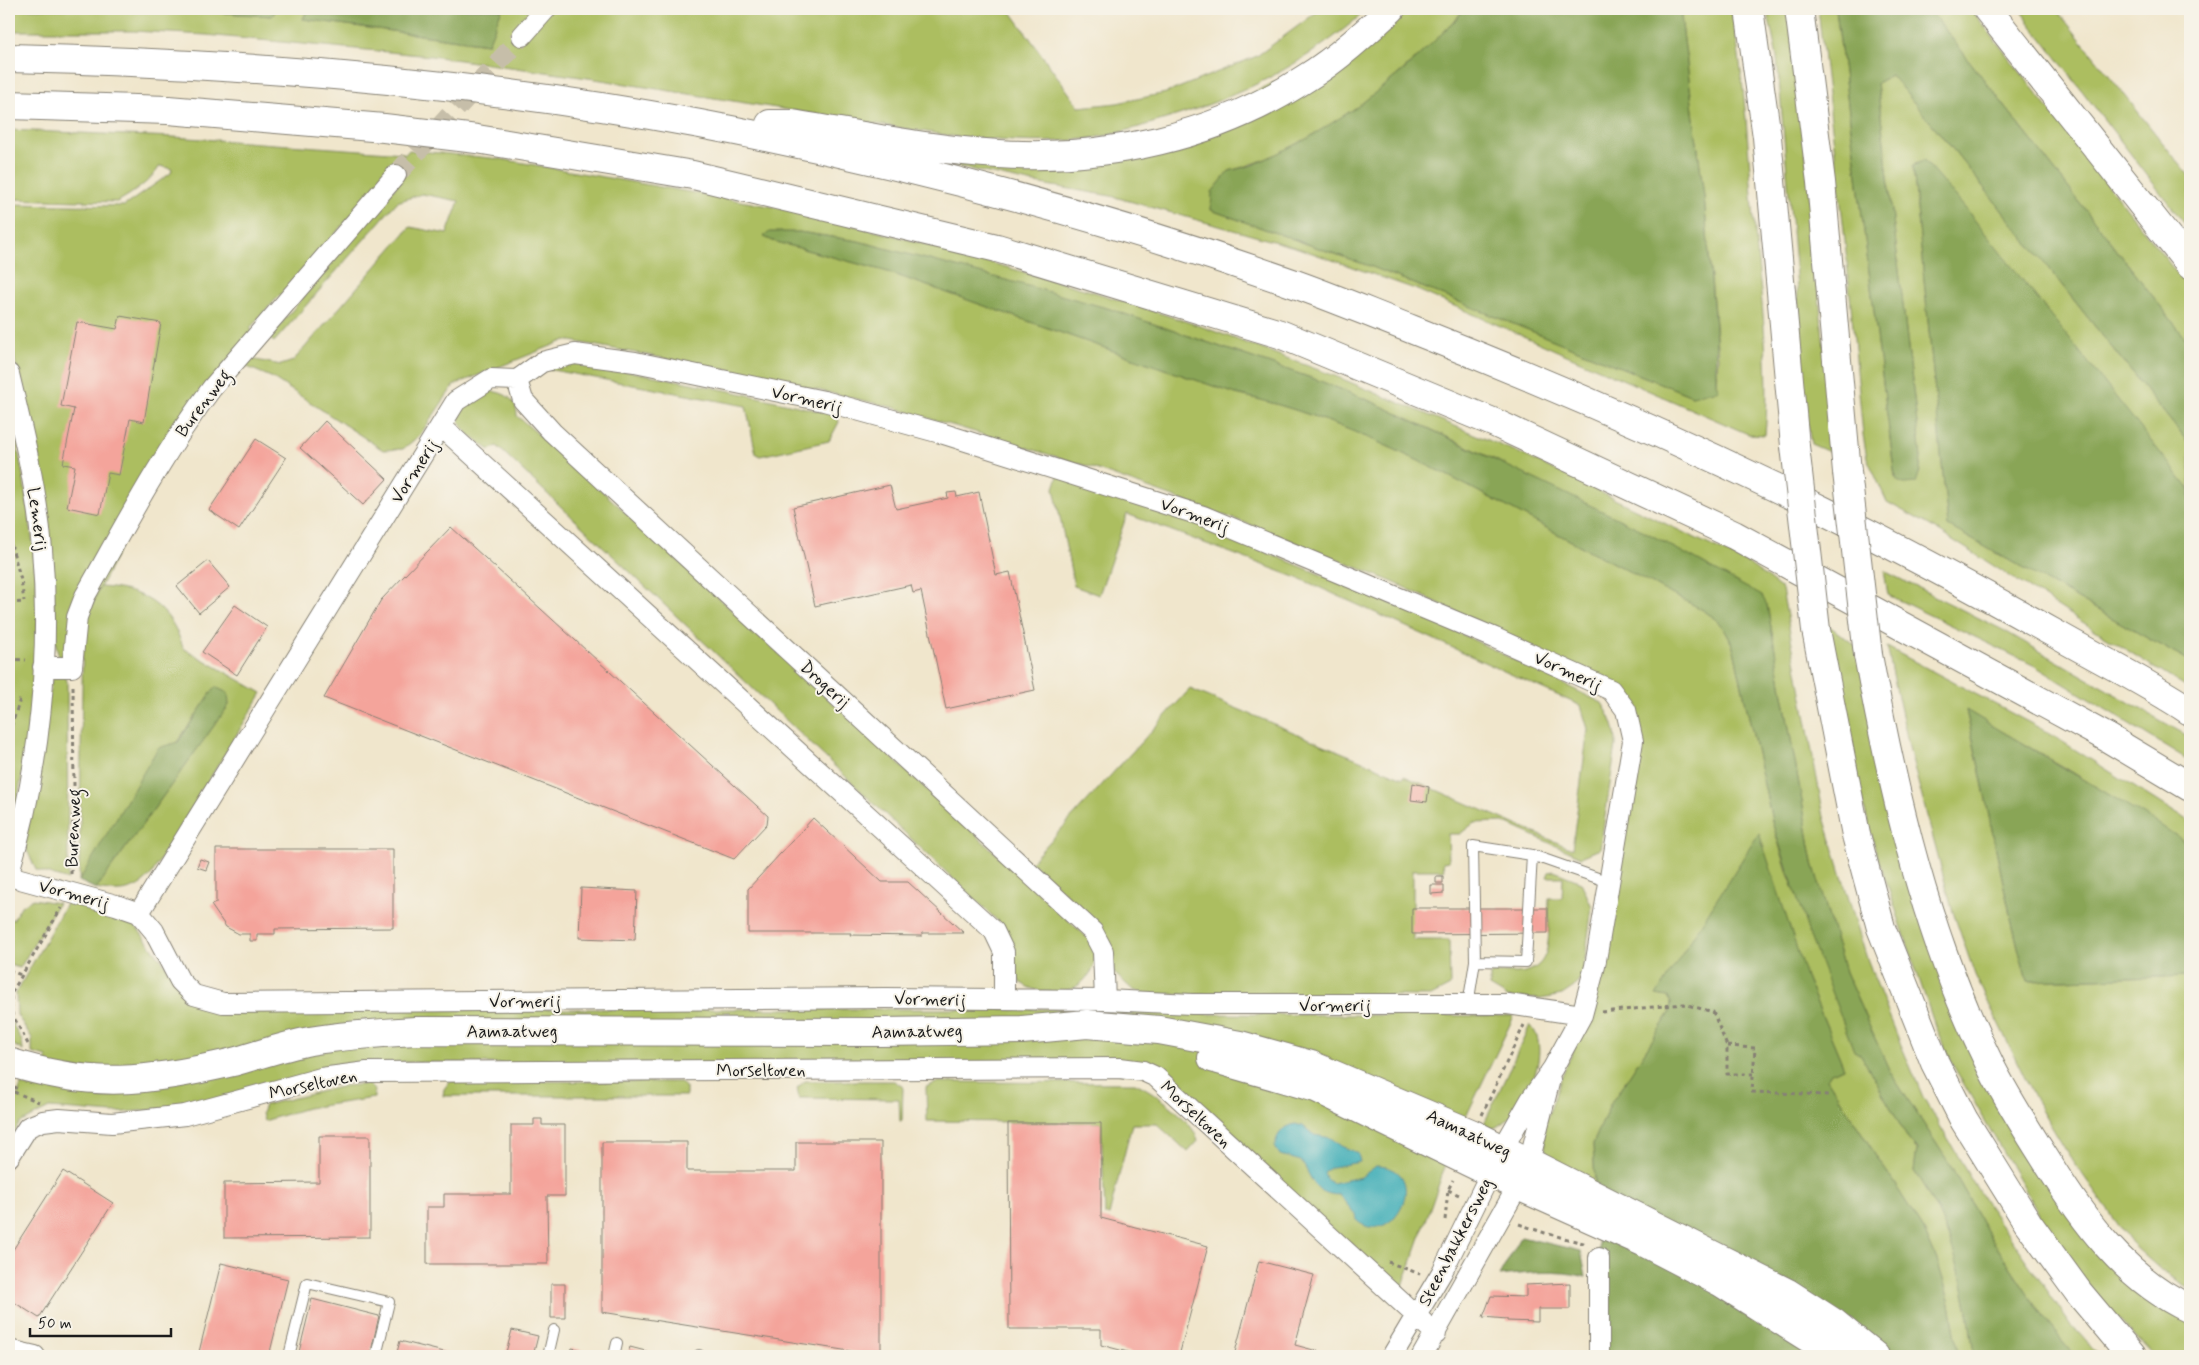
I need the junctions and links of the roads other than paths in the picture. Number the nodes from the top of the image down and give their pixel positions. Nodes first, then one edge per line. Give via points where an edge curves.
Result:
1 (546, 9) edge
2 (1391, 9) edge
3 (1749, 9) edge
4 (1799, 9) edge
5 (1987, 9) edge
6 (522, 36) tunnel mouth
7 (9, 58) edge
8 (9, 105) edge
9 (694, 123) junction
10 (396, 175) tunnel mouth
11 (2190, 265) edge
12 (9, 374) edge
13 (517, 380) junction
14 (442, 427) junction
15 (32, 664) junction
16 (2190, 711) edge
17 (2108, 738) junction
18 (2190, 787) edge
19 (2190, 799) edge
20 (1532, 855) junction
21 (9, 872) edge
22 (9, 876) edge
23 (1609, 882) junction
24 (139, 914) junction
25 (1475, 961) junction
26 (1004, 999) junction
27 (1105, 1000) junction
28 (1468, 1005) junction
29 (1582, 1015) junction
30 (1022, 1030) junction
31 (16, 1064) edge
32 (1553, 1068) junction
33 (1503, 1148) junction
34 (9, 1157) edge
35 (1491, 1172) junction
36 (1523, 1174) junction
37 (1599, 1258) road end
38 (2190, 1310) edge
39 (1416, 1316) junction
40 (554, 1330) dead end
41 (1436, 1334) junction
42 (618, 1343) dead end
43 (9, 1350) edge
44 (35, 1356) edge
45 (289, 1356) edge
46 (376, 1356) edge
47 (548, 1356) edge
48 (614, 1356) edge
49 (1392, 1356) edge
50 (1422, 1356) edge
51 (1599, 1356) edge
52 (1836, 1356) edge
53 (1875, 1356) edge
54 (2132, 1356) edge

1 - 6 street
2 - 9 main road via 1329,62 1277,95 1189,133 1137,146 1072,154 999,154 966,152 792,124
3 - 54 main road, bridge via 1767,138 1795,446 1816,630 1856,836 1881,928 1935,1063 1964,1120 2028,1223 2079,1293
4 - 38 main road, bridge via 1821,182 1847,472 1868,655 1910,852 1950,974 1993,1069 2022,1122 2088,1223 2131,1271
5 - 11 main road
7 - 9 main road via 310,72 506,94
8 - 17 main road via 168,110 477,139 694,175 997,248 1280,334 1495,423 1734,535
9 - 16 main road via 957,182 1125,228 1293,283 1487,358 1736,467 1923,561
10 - 15 street, Burenweg via 212,388 170,446 85,596 77,617 72,667
12 - 15 street, Lemerij via 25,442 42,549 46,618
13 - 14 street, Vormerij via 491,379 456,401
13 - 23 street, Vormerij via 542,362 575,354 635,362 824,401 944,434 1203,516 1611,690 1626,710 1633,742
13 - 27 street, Drogerij via 523,400 552,432 1093,932 1103,951
14 - 24 street, Vormerij
14 - 26 street via 994,931 1004,952
15 - 21 street via 39,726 31,781
17 - 18 main road
17 - 19 main road
20 - 23 lane
20 - 25 lane via 1526,962
20 - 25 lane via 1472,846
22 - 24 street, Vormerij
23 - 29 street, Vormerij via 1595,966
24 - 26 street, Vormerij via 154,931 180,981 194,995 223,1003
25 - 28 lane
26 - 27 street, Vormerij
27 - 28 street, Vormerij via 1192,1004
28 - 29 street, Vormerij via 1508,1004
29 - 32 street
30 - 31 main road, Aamaatweg via 416,1031 309,1041 176,1075 131,1080 96,1081
30 - 33 main road, Aamaatweg via 1087,1024 1159,1030 1240,1045 1311,1065
30 - 35 main road, Aamaatweg via 1150,1044 1233,1062 1316,1088
32 - 33 street, Steenbakkersweg
32 - 36 street, Steenbakkersweg
33 - 35 street, Steenbakkersweg
33 - 36 main road, Aamaatweg
34 - 39 street, Morseltoven via 28,1127 43,1121 112,1123 186,1115 321,1078 367,1072 1120,1068 1156,1077
35 - 36 main road, Aamaatweg
35 - 39 street, Steenbakkersweg via 1478,1204
36 - 41 street, Steenbakkersweg
36 - 52 main road, Aamaatweg via 1720,1282
36 - 53 main road, Aamaatweg via 1788,1293 1833,1322
37 - 51 street
39 - 41 street, Morseltoven
39 - 49 street, Steenbakkersweg
40 - 47 lane
41 - 50 street, Steenbakkersweg
42 - 48 lane
43 - 44 street
45 - 46 lane via 307,1283 389,1302

